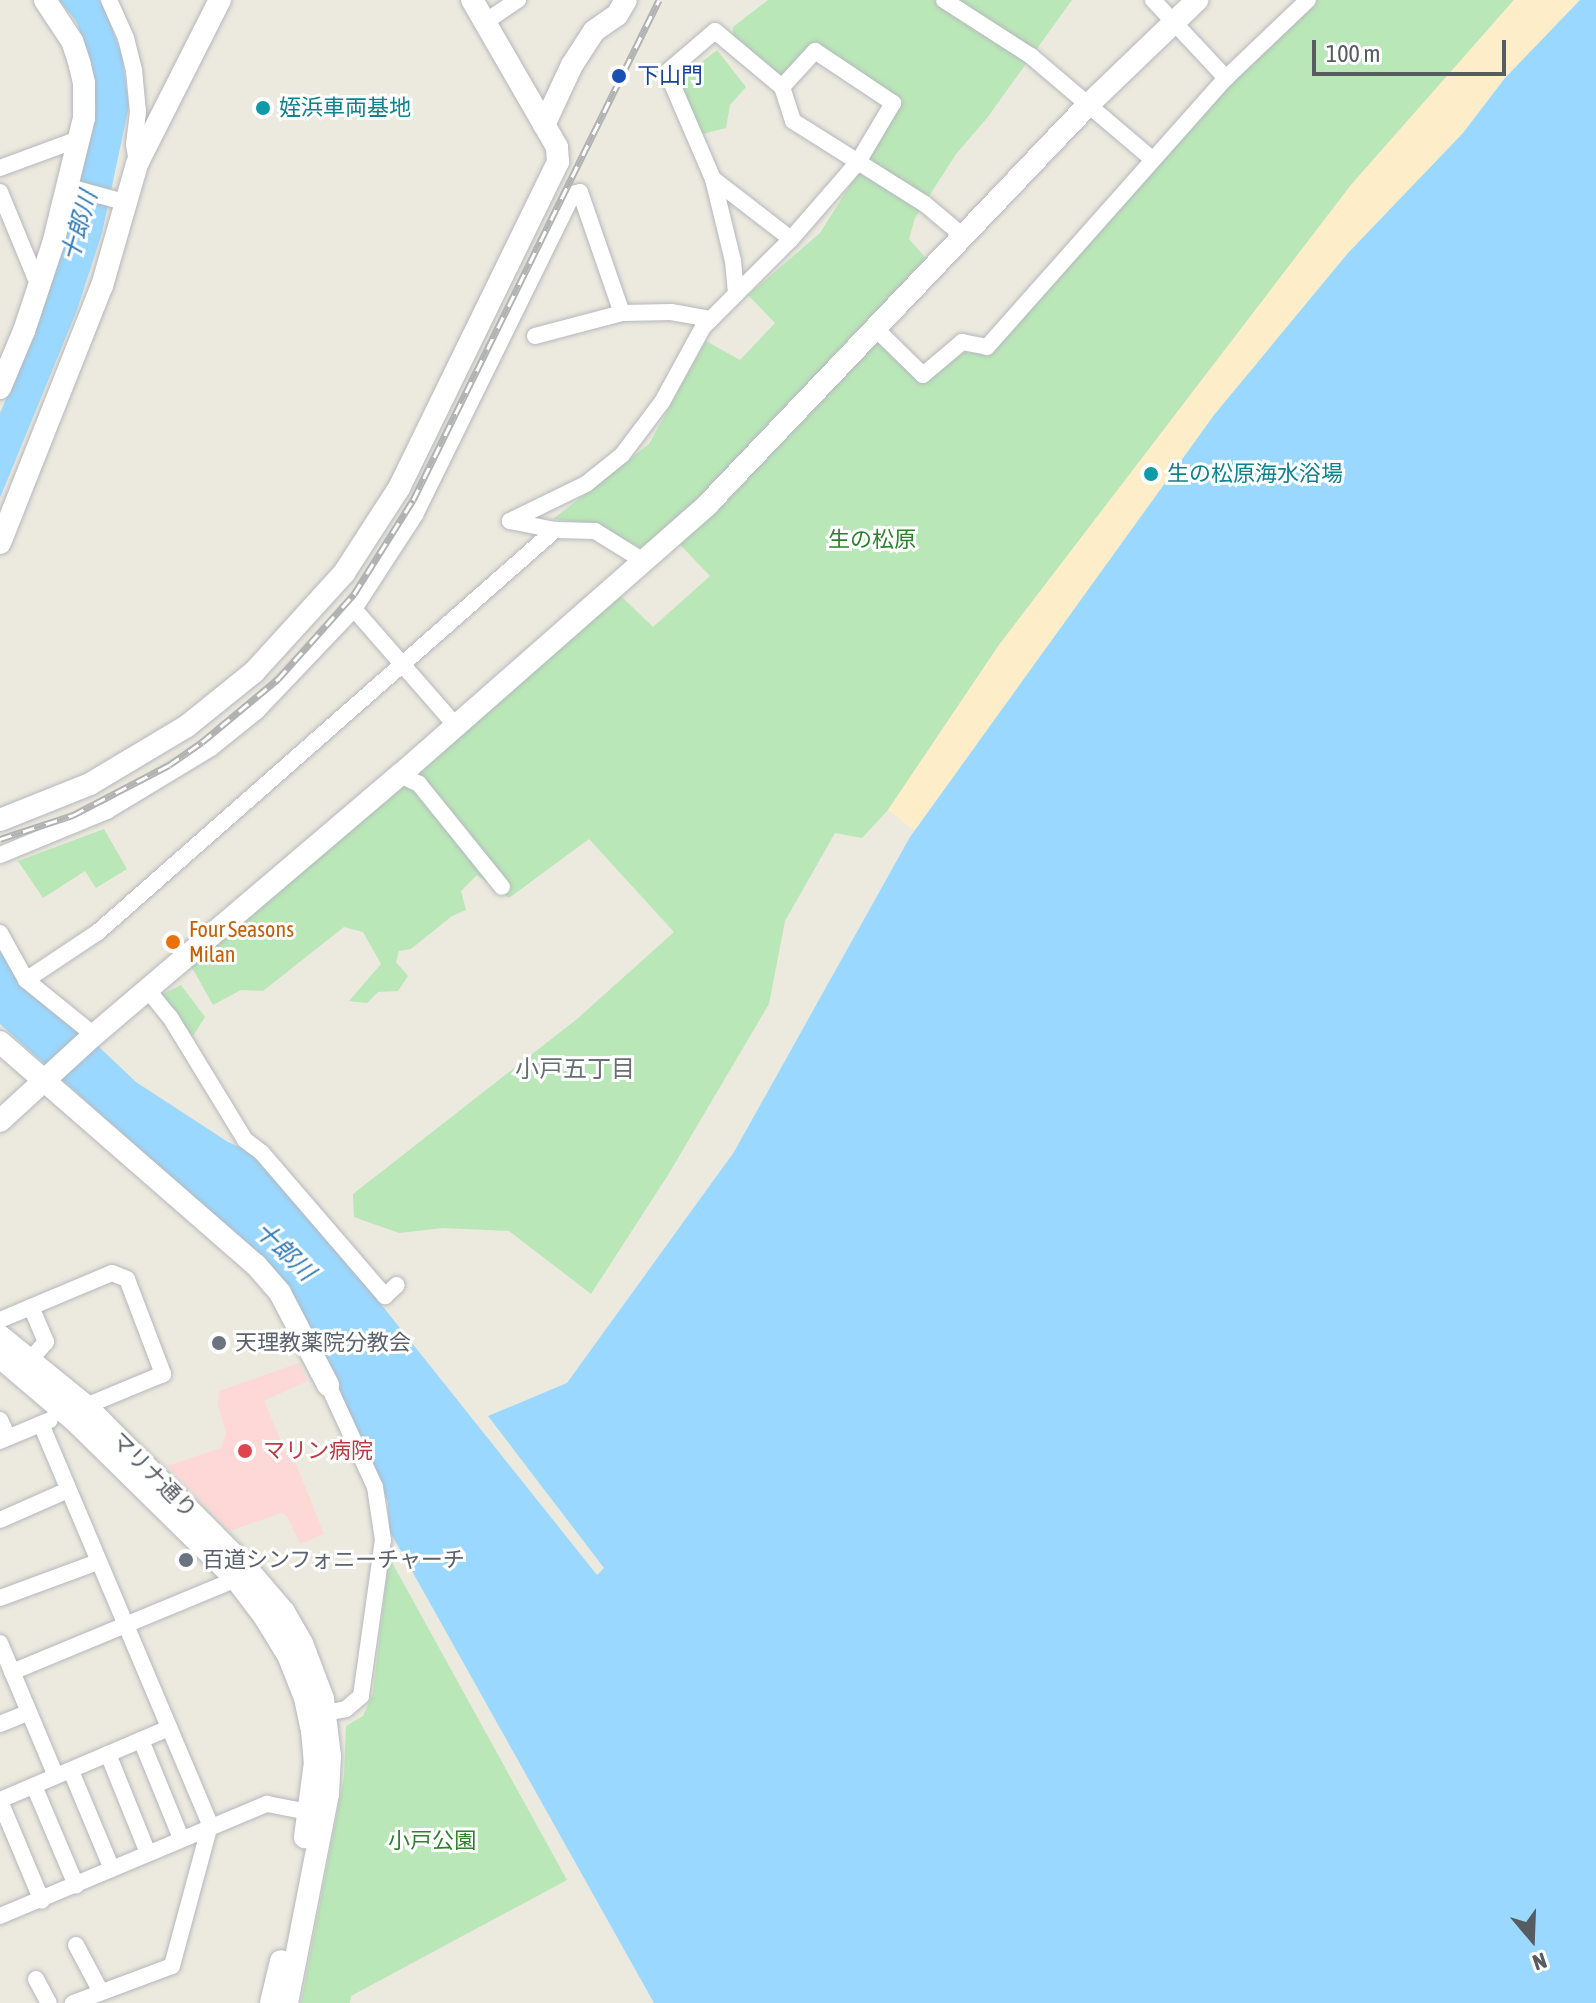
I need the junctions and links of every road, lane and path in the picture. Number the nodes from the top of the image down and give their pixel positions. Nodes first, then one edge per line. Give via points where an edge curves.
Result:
1 (45, 0) edge
2 (109, 0) edge
3 (220, 0) edge
4 (472, 0) edge
5 (518, 0) edge
6 (626, 0) edge
7 (944, 0) edge
8 (1153, 0) edge
9 (1197, 0) edge
10 (1308, 0) edge
11 (485, 22) junction
12 (1173, 22) junction
13 (1226, 78) junction
14 (782, 87) junction
15 (1087, 106) junction
16 (544, 125) junction
17 (81, 138) junction
18 (1152, 159) junction
19 (858, 162) junction
20 (137, 164) junction
21 (0, 168) edge
22 (713, 179) junction
23 (70, 187) junction
24 (0, 192) edge
25 (120, 200) junction
26 (964, 237) junction
27 (791, 239) junction
28 (42, 280) junction
29 (736, 294) junction
30 (622, 313) junction
31 (711, 319) junction
32 (875, 328) junction
33 (535, 336) dead end
34 (0, 388) edge
35 (555, 530) junction
36 (0, 543) edge
37 (645, 562) junction
38 (354, 609) junction
39 (403, 666) junction
40 (456, 726) junction
41 (400, 775) junction
42 (0, 820) edge
43 (0, 855) edge
44 (502, 887) dead end
45 (0, 933) edge
46 (26, 980) junction
47 (147, 989) junction
48 (94, 1035) junction
49 (0, 1042) edge
50 (43, 1080) junction
51 (0, 1121) edge
52 (397, 1285) dead end
53 (31, 1307) junction
54 (0, 1320) edge
55 (0, 1336) edge
56 (0, 1357) edge
57 (31, 1359) junction
58 (328, 1385) joint
59 (77, 1410) junction
60 (0, 1420) edge
61 (41, 1424) junction
62 (4, 1439) edge
63 (68, 1490) junction
64 (0, 1520) edge
65 (98, 1562) junction
66 (236, 1579) junction
67 (0, 1598) edge
68 (125, 1625) junction
69 (1, 1649) edge
70 (12, 1672) junction
71 (29, 1712) junction
72 (326, 1713) junction
73 (0, 1724) edge
74 (169, 1728) junction
75 (141, 1740) junction
76 (108, 1754) junction
77 (63, 1773) junction
78 (34, 1786) junction
79 (0, 1800) edge
80 (309, 1812) junction
81 (210, 1825) junction
82 (181, 1838) junction
83 (148, 1853) junction
84 (112, 1869) junction
85 (76, 1885) junction
86 (42, 1901) junction
87 (1, 1914) edge
88 (76, 1945) dead end
89 (36, 1979) dead end
90 (101, 1992) junction
91 (49, 2003) edge
92 (73, 2003) edge
93 (271, 2003) edge
94 (287, 2003) edge

1 - 17 street via 72,41 80,65 85,104
2 - 20 street via 134,70
3 - 20 street
4 - 11 street
5 - 11 street
6 - 16 street via 617,15 594,31
7 - 15 street via 1031,56
8 - 12 street
9 - 12 street
10 - 13 street
11 - 16 street
12 - 13 street
12 - 15 street
13 - 18 street
14 - 19 street via 793,121
14 - 19 street via 815,51 893,103
14 - 22 street via 715,31 667,72
15 - 18 street
15 - 26 street
16 - 42 street via 557,147 555,175 399,488 344,573 254,672 187,726 90,784
17 - 21 street
17 - 23 street
18 - 32 street via 987,347 962,342 923,375
19 - 26 street via 925,204
19 - 27 street
20 - 25 street
22 - 27 street
22 - 29 street
23 - 25 street
23 - 28 street
24 - 28 street via 35,277
25 - 36 street via 102,286
26 - 32 street
27 - 29 street
28 - 34 street
29 - 31 street
30 - 31 street via 671,312
30 - 33 street
30 - 38 street via 580,192 573,194 415,515
31 - 35 street via 662,402 622,455 586,484 510,521
32 - 37 street via 708,504
35 - 37 street via 595,531
35 - 39 street
37 - 40 street
38 - 39 street
38 - 43 street via 257,711 211,748 107,811
39 - 40 street
39 - 46 street via 98,932
40 - 41 street
41 - 44 street via 419,784
41 - 47 street
45 - 46 street
46 - 48 street
47 - 48 street
47 - 52 street via 170,1017 245,1140 385,1296
48 - 50 street
49 - 50 street
50 - 51 street
50 - 58 street via 256,1265 303,1331
53 - 54 street
53 - 57 street via 46,1342
53 - 59 street via 112,1273 127,1279 163,1374
55 - 57 street, マリナ通り
56 - 59 street, マリナ通り
57 - 59 street, マリナ通り
58 - 72 street via 375,1487 383,1540 361,1696 356,1703
59 - 61 street
59 - 66 street, マリナ通り
59 - 72 street, マリナ通り via 243,1564 284,1612 315,1673
60 - 62 street
61 - 62 street
61 - 63 street
63 - 64 street
63 - 65 street
65 - 67 street
65 - 68 street
66 - 68 street
66 - 80 street, マリナ通り via 288,1655 305,1698 315,1762
68 - 70 street
68 - 74 street
69 - 70 street
70 - 71 street
71 - 73 street
71 - 77 street
72 - 94 street, マリナ通り via 328,1794
74 - 75 street
74 - 81 street
75 - 76 street
75 - 82 street
76 - 77 street
76 - 83 street
77 - 78 street
77 - 84 street
78 - 79 street
78 - 85 street
79 - 86 street
80 - 81 street via 267,1804
80 - 93 street, マリナ通り via 292,1918
81 - 82 street
81 - 90 street via 172,1966
82 - 83 street
83 - 84 street
84 - 85 street
85 - 86 street
86 - 87 street
88 - 90 street
89 - 91 street
90 - 92 street

